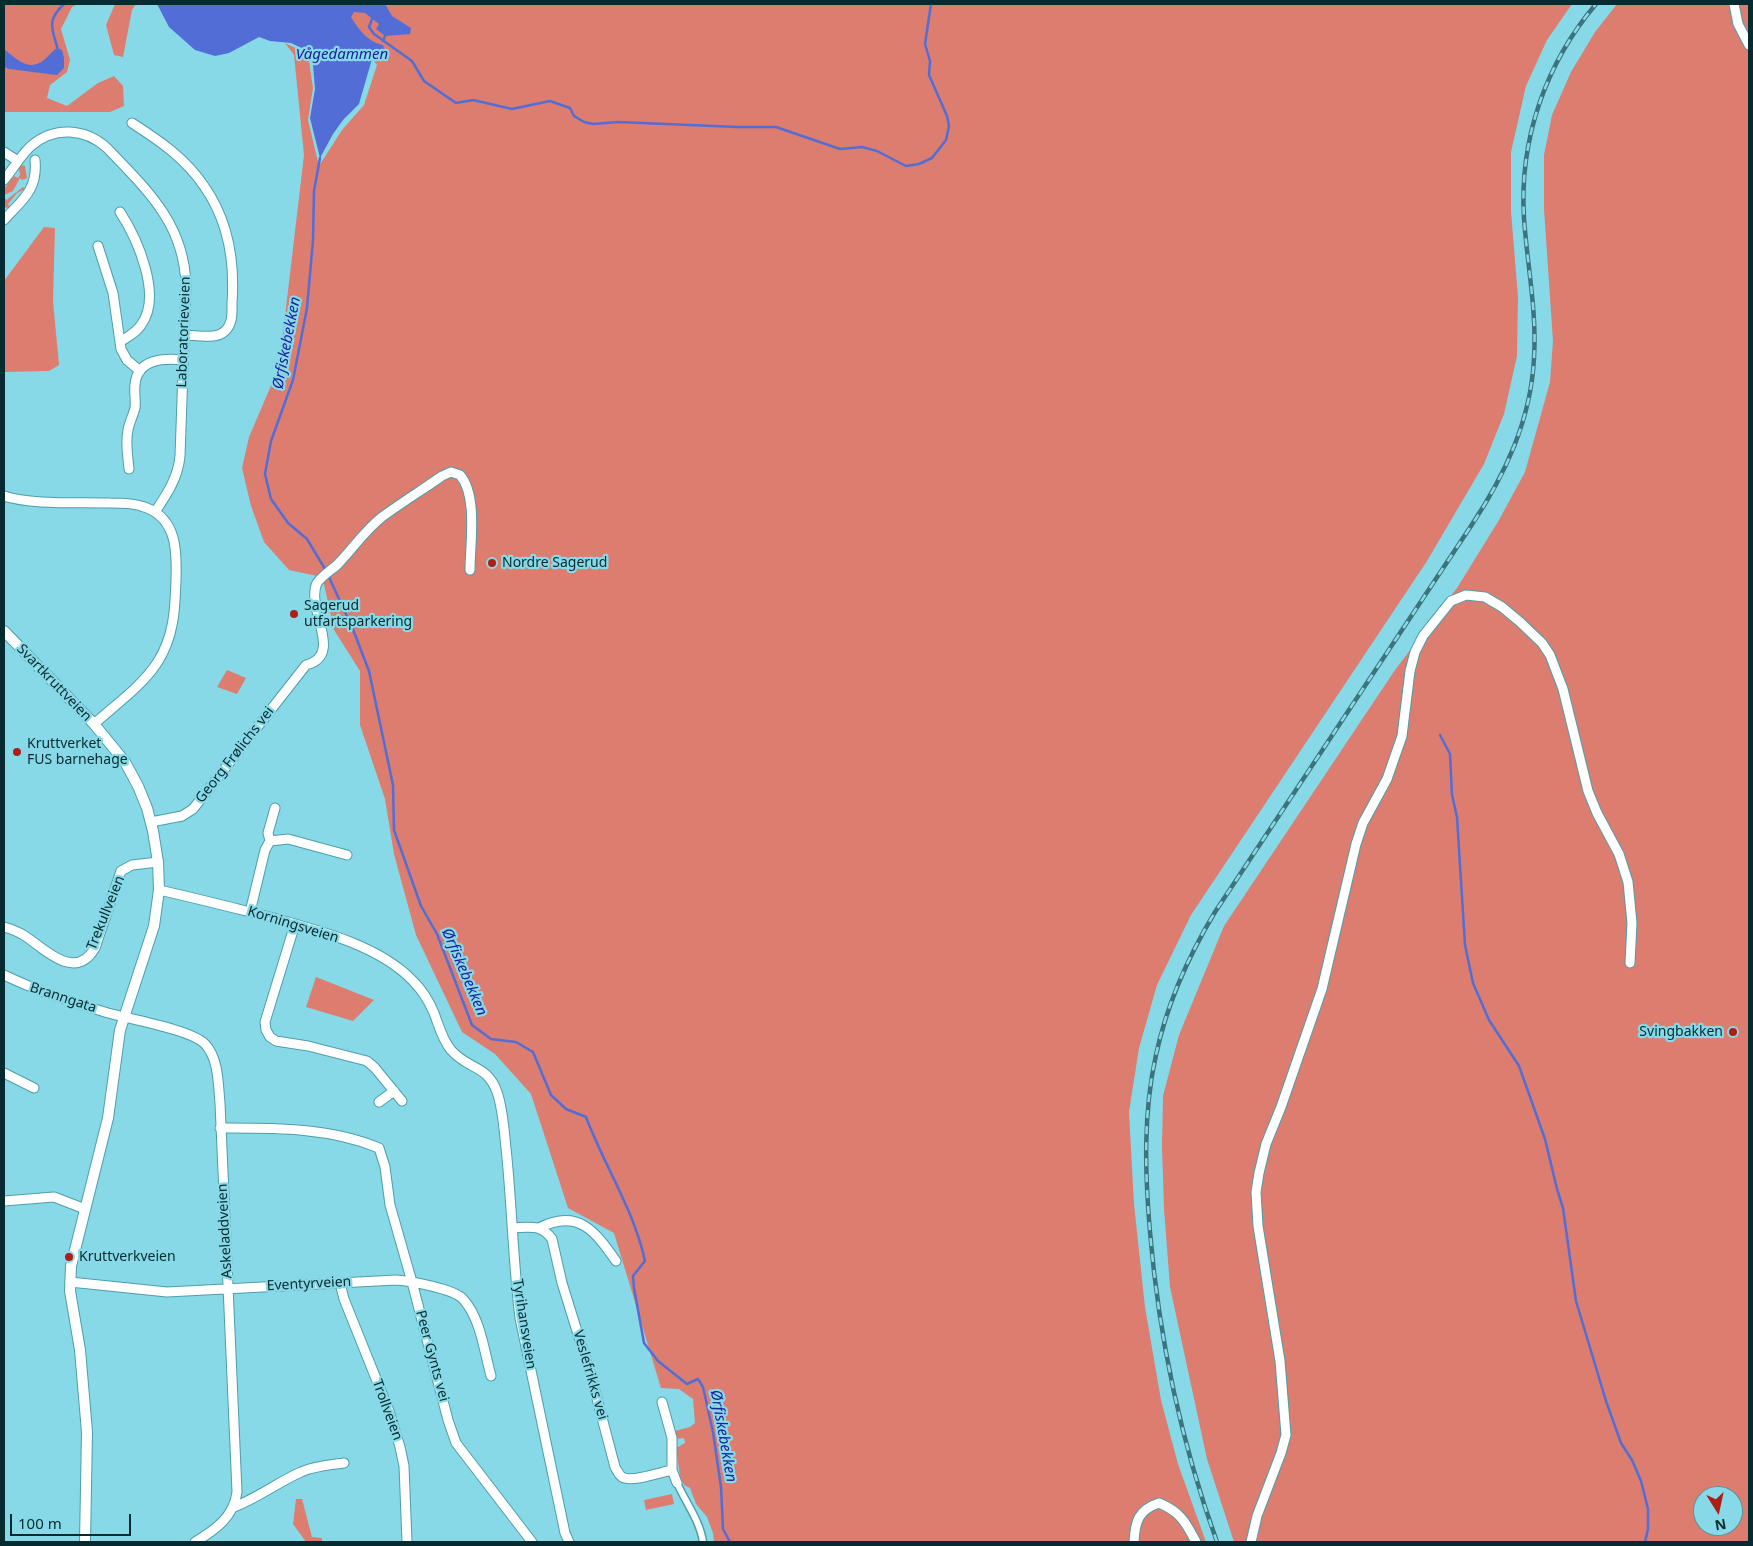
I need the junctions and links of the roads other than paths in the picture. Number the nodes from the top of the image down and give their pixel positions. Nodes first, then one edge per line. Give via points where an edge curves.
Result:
1 (1734, 4) edge
2 (1749, 45) edge
3 (132, 124) dead end
4 (4, 152) edge
5 (34, 160) dead end
6 (18, 161) junction
7 (4, 180) edge
8 (120, 212) dead end
9 (4, 220) edge
10 (98, 246) dead end
11 (184, 335) junction
12 (120, 342) junction
13 (183, 360) junction
14 (140, 371) junction
15 (129, 469) dead end
16 (4, 496) edge
17 (155, 512) junction
18 (470, 570) dead end
19 (4, 631) edge
20 (94, 724) junction
21 (275, 808) dead end
22 (151, 822) junction
23 (270, 842) junction
24 (347, 856) dead end
25 (158, 862) junction
26 (159, 890) junction
27 (250, 912) junction
28 (295, 924) junction
29 (4, 927) edge
30 (1630, 963) dead end
31 (4, 975) edge
32 (124, 1016) junction
33 (4, 1073) edge
34 (34, 1088) dead end
35 (394, 1091) junction
36 (402, 1101) dead end
37 (379, 1102) dead end
38 (500, 1102) joint
39 (220, 1128) junction
40 (4, 1201) edge
41 (85, 1209) junction
42 (513, 1228) junction
43 (540, 1228) junction
44 (616, 1261) dead end
45 (70, 1282) junction
46 (412, 1282) junction
47 (340, 1283) junction
48 (228, 1289) junction
49 (491, 1376) dead end
50 (662, 1402) dead end
51 (344, 1463) dead end
52 (672, 1470) junction
53 (677, 1483) joint
54 (234, 1506) junction
55 (84, 1542) edge
56 (195, 1542) edge
57 (407, 1542) edge
58 (532, 1542) edge
59 (569, 1542) edge
60 (704, 1542) edge
61 (1134, 1542) edge
62 (1196, 1542) edge
63 (1251, 1542) edge

1 - 2 street via 1738,24
3 - 11 street via 176,154 200,180 218,210 230,247 233,287 230,326 219,335
4 - 6 street
5 - 9 street via 36,176 31,191
6 - 7 street, Laboratorieveien
6 - 11 street, Laboratorieveien via 40,140 60,132 81,133 107,148 162,210 177,238 186,276
8 - 12 street via 141,254 149,302 141,327
10 - 12 street via 113,293
11 - 13 street, Laboratorieveien
12 - 14 street via 124,356
13 - 14 street via 156,360
13 - 17 street, Laboratorieveien via 180,463 173,483
14 - 15 street via 135,382 134,411 128,431
16 - 17 street via 128,504
17 - 20 street via 168,526 175,542 176,604 172,629 153,669
18 - 22 street, Georg Frølichs vei via 473,529 468,489 460,474 451,472 382,517 319,581 314,599 324,645 316,660 306,665 193,809 182,816
19 - 20 street, Svartkruttveien
20 - 22 street, Svartkruttveien via 130,771
21 - 23 street via 268,833
22 - 25 street, Svartkruttveien
23 - 24 street via 288,839
23 - 27 street via 265,850
25 - 26 street, Svartkruttveien
25 - 29 street, Trekullveien via 132,865 121,872 94,948 82,960 67,963 56,959 26,937
26 - 27 street, Korningsveien
26 - 32 street, Svartkruttveien via 152,936
27 - 28 street, Korningsveien
28 - 35 street via 265,1022 270,1037 367,1061
28 - 38 street, Korningsveien via 322,931 370,952 413,981 434,1012 452,1052 463,1062 483,1070 492,1081
30 - 63 street via 1632,923 1628,882 1619,854 1588,791 1563,690 1550,655 1542,643 1502,607 1485,597 1458,597 1440,614 1415,652 1402,736 1387,779 1356,844 1322,989 1266,1144 1259,1173 1256,1192 1258,1226 1280,1361 1286,1435
31 - 32 street, Branngata via 52,995
32 - 39 street, Askeladdveien via 188,1034 206,1045 217,1074
32 - 41 street via 108,1118
33 - 34 street
35 - 36 street
35 - 37 street
38 - 42 street, Tyrihansveien
39 - 46 street, Peer Gynts vei via 318,1131 379,1148 390,1205
39 - 48 street, Askeladdveien
40 - 41 street via 54,1197
41 - 45 street
42 - 43 street
42 - 59 street, Tyrihansveien via 520,1318
43 - 44 street via 550,1222 574,1220 603,1242
43 - 52 street, Veslefrikks vei via 548,1233 555,1248 615,1467 623,1478 634,1479
45 - 48 street, Eventyrveien via 158,1292
45 - 55 street via 88,1434
46 - 47 street, Eventyrveien
46 - 49 street, Eventyrveien via 462,1298 475,1317
46 - 58 street, Peer Gynts vei via 456,1443
47 - 48 street, Eventyrveien
47 - 57 street, Trollveien via 400,1447 404,1466
48 - 54 street, Askeladdveien via 237,1479
50 - 52 street via 672,1438
51 - 54 street via 303,1471 250,1501
52 - 53 street
53 - 60 street via 701,1528
54 - 56 street via 223,1521
61 - 62 street via 1139,1516 1159,1503 1180,1515

